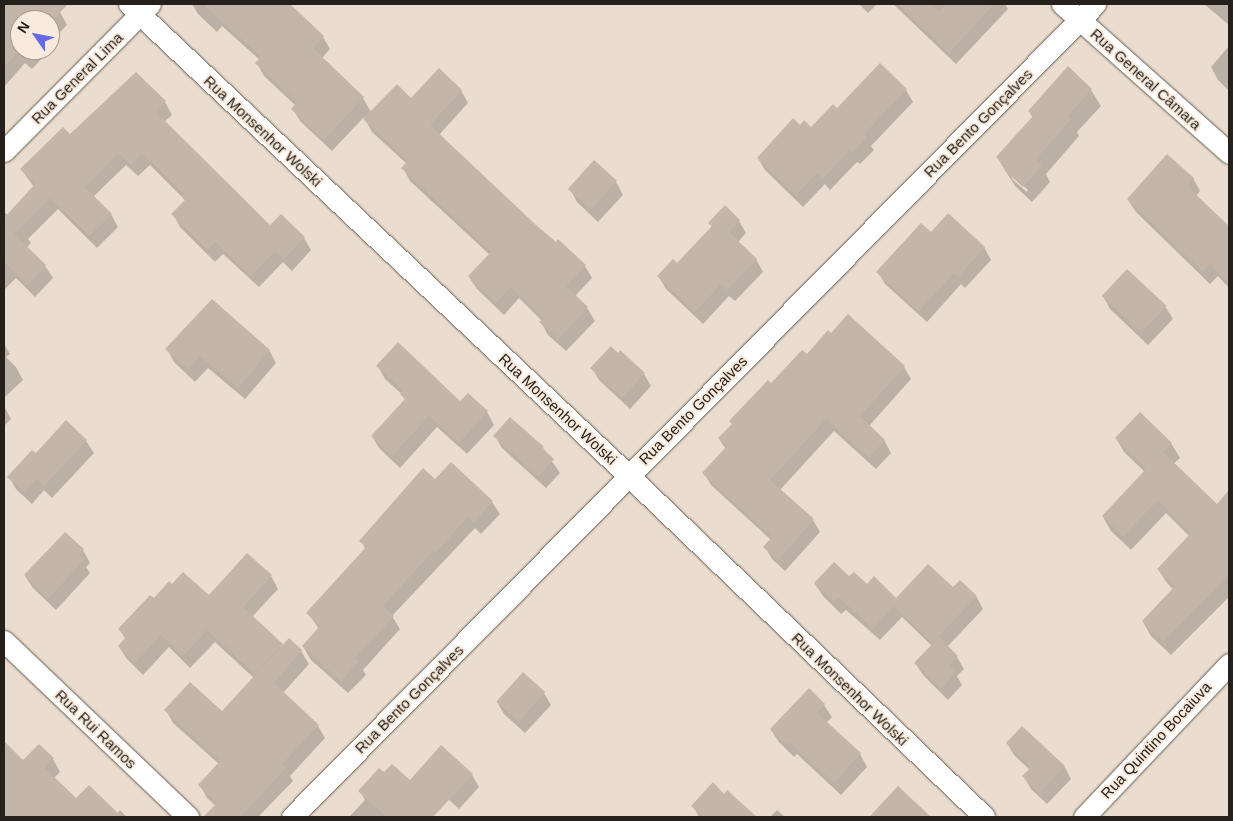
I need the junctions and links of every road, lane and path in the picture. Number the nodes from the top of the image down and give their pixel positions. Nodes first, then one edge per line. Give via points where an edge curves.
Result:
1 (1062, 4) edge
2 (1095, 4) edge
3 (140, 7) edge
4 (1080, 20) junction
5 (4, 151) edge
6 (1229, 153) edge
7 (629, 476) junction
8 (4, 641) edge
9 (1229, 664) edge
10 (188, 817) edge
11 (292, 817) edge
12 (984, 817) edge
13 (1084, 817) edge

1 - 4 street, Rua General Câmara
2 - 4 street, Rua Bento Gonçalves
3 - 5 street, Rua General Lima
3 - 7 street, Rua Monsenhor Wolski
4 - 6 street, Rua General Câmara
4 - 7 street, Rua Bento Gonçalves
7 - 11 street, Rua Bento Gonçalves
7 - 12 street, Rua Monsenhor Wolski
8 - 10 street, Rua Rui Ramos
9 - 13 street, Rua Quintino Bocaiuva

